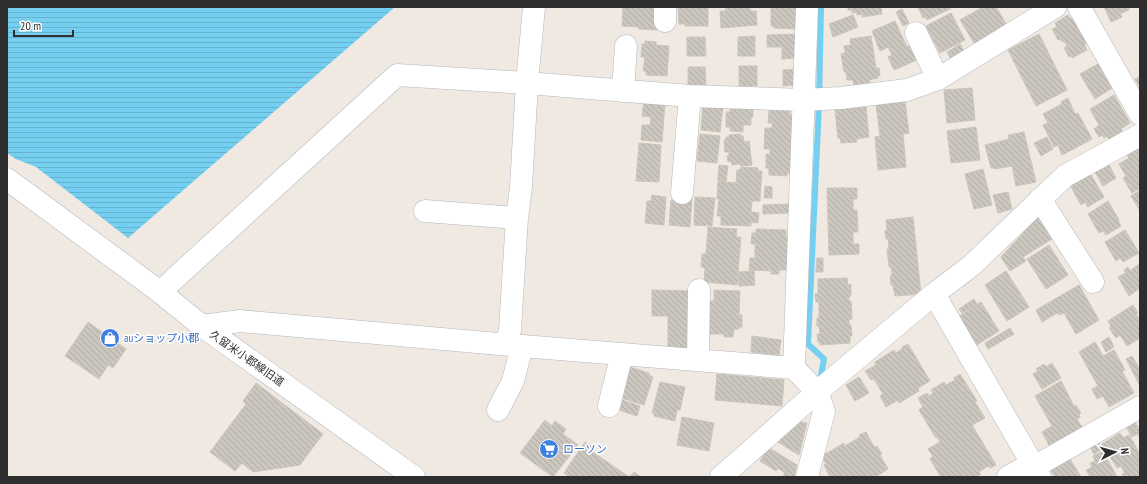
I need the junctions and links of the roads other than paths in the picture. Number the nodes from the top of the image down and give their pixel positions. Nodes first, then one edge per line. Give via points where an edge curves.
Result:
1 (534, 7) edge
2 (807, 7) edge
3 (1055, 7) edge
4 (1079, 7) edge
5 (916, 33) dead end
6 (626, 46) dead end
7 (938, 79) junction
8 (527, 84) junction
9 (623, 91) junction
10 (690, 96) junction
11 (804, 100) junction
12 (1140, 114) edge
13 (1140, 135) edge
14 (7, 179) edge
15 (682, 193) dead end
16 (1040, 199) junction
17 (425, 211) dead end
18 (517, 218) junction
19 (1093, 282) dead end
20 (699, 290) dead end
21 (160, 292) junction
22 (934, 294) junction
23 (202, 326) junction
24 (514, 345) junction
25 (622, 354) junction
26 (698, 360) junction
27 (794, 368) junction
28 (817, 392) junction
29 (609, 406) dead end
30 (1140, 406) edge
31 (498, 410) dead end
32 (1036, 469) edge
33 (411, 476) edge
34 (721, 477) edge
35 (807, 477) edge
36 (1008, 477) edge

1 - 8 street
2 - 11 street
3 - 7 street
4 - 12 street
5 - 7 street
6 - 9 street
7 - 11 street via 907,90
8 - 9 street
8 - 18 street
8 - 21 street via 397,76
9 - 10 street
10 - 11 street
10 - 15 street
11 - 27 street
13 - 16 street via 1065,176
14 - 21 street, 久留米小郡線旧道
16 - 19 street
16 - 22 street via 971,266
17 - 18 street
18 - 24 street via 510,330
20 - 26 street
21 - 23 street, 久留米小郡線旧道
22 - 28 street
22 - 32 street
23 - 24 street via 240,321
23 - 33 street, 久留米小郡線旧道
24 - 25 street
24 - 31 street via 513,381
25 - 26 street
25 - 29 street
26 - 27 street
27 - 28 street
28 - 34 street
28 - 35 street via 824,411
30 - 32 street
32 - 36 street

